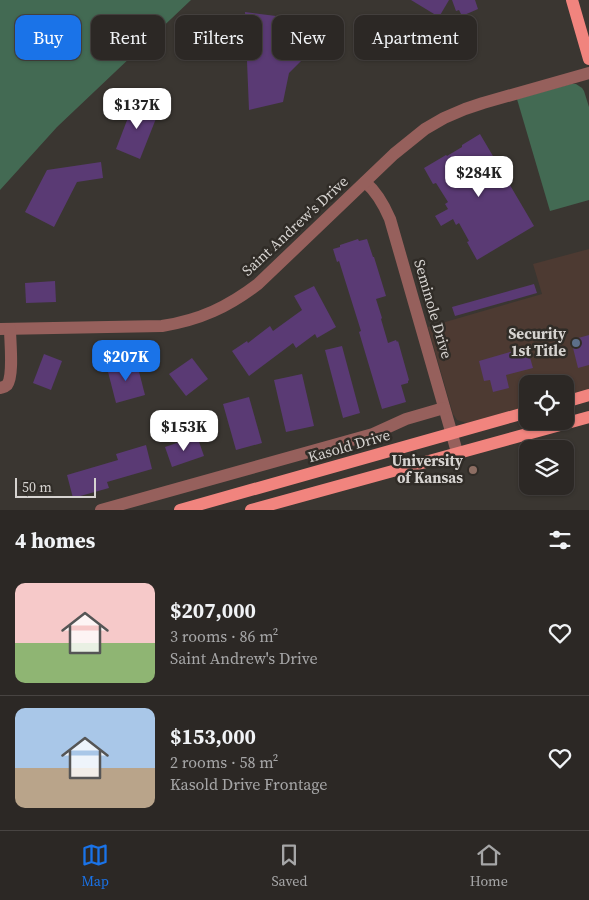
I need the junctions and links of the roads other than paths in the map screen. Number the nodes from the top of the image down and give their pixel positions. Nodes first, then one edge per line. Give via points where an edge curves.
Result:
1 (572, 0) edge
2 (589, 59) edge
3 (589, 73) edge
4 (365, 182) junction
5 (5, 329) edge
6 (0, 388) edge
7 (589, 395) edge
8 (574, 399) edge
9 (444, 408) junction
10 (519, 415) edge
11 (589, 417) edge
12 (452, 434) junction
13 (457, 452) junction
14 (101, 510) edge
15 (180, 510) edge
16 (251, 510) edge

1 - 2 main road
3 - 4 street, Saint Andrew's Drive via 482,102 444,118 408,142
4 - 5 street, Saint Andrew's Drive via 258,284 240,298 210,313 162,326
4 - 9 street, Seminole Drive via 386,208
5 - 6 street via 11,374 7,385
7 - 8 main road
9 - 12 street, Seminole Drive
9 - 14 street via 406,419 373,434
10 - 12 main road, Kasold Drive
11 - 13 main road
12 - 13 street, Seminole Drive
12 - 15 main road, Kasold Drive
13 - 16 main road

